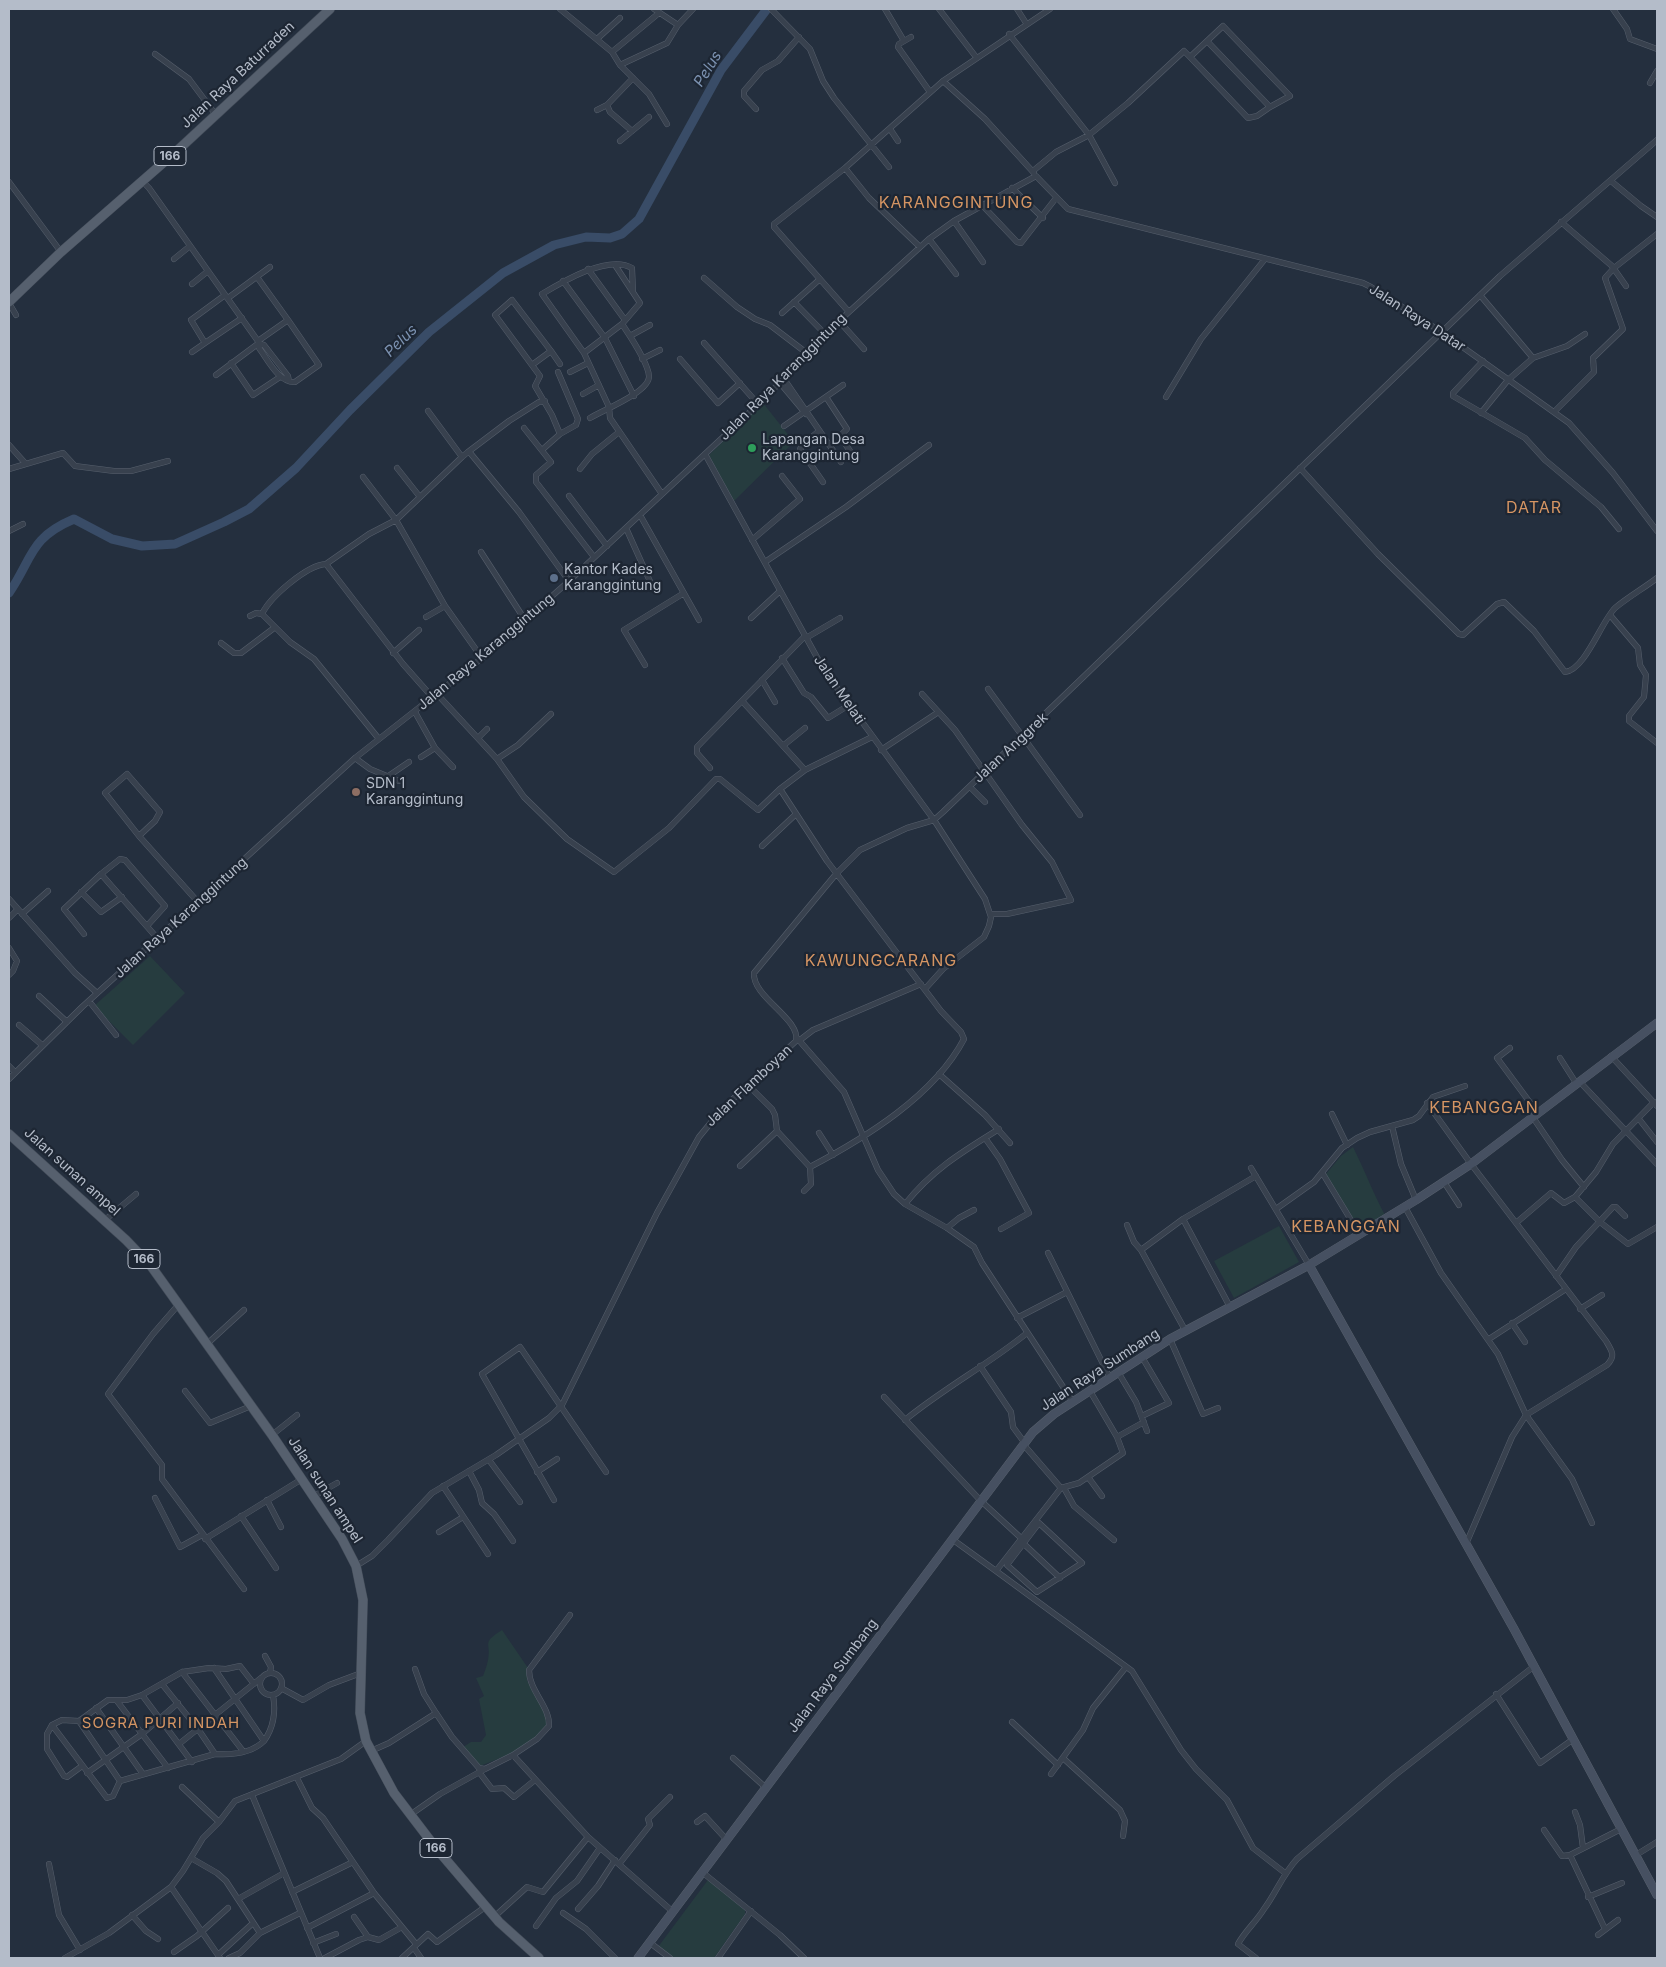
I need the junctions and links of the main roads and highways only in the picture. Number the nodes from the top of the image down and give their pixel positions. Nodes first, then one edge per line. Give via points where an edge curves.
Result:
1 (330, 9) edge
2 (9, 303) edge
3 (9, 1134) edge
4 (536, 1956) edge

1 - 2 main road, Jalan Raya Baturraden / 166
3 - 4 main road, Jalan sunan ampel / 166 via 143,1257 303,1478 356,1566 363,1600 360,1715 371,1752 410,1815 484,1907

